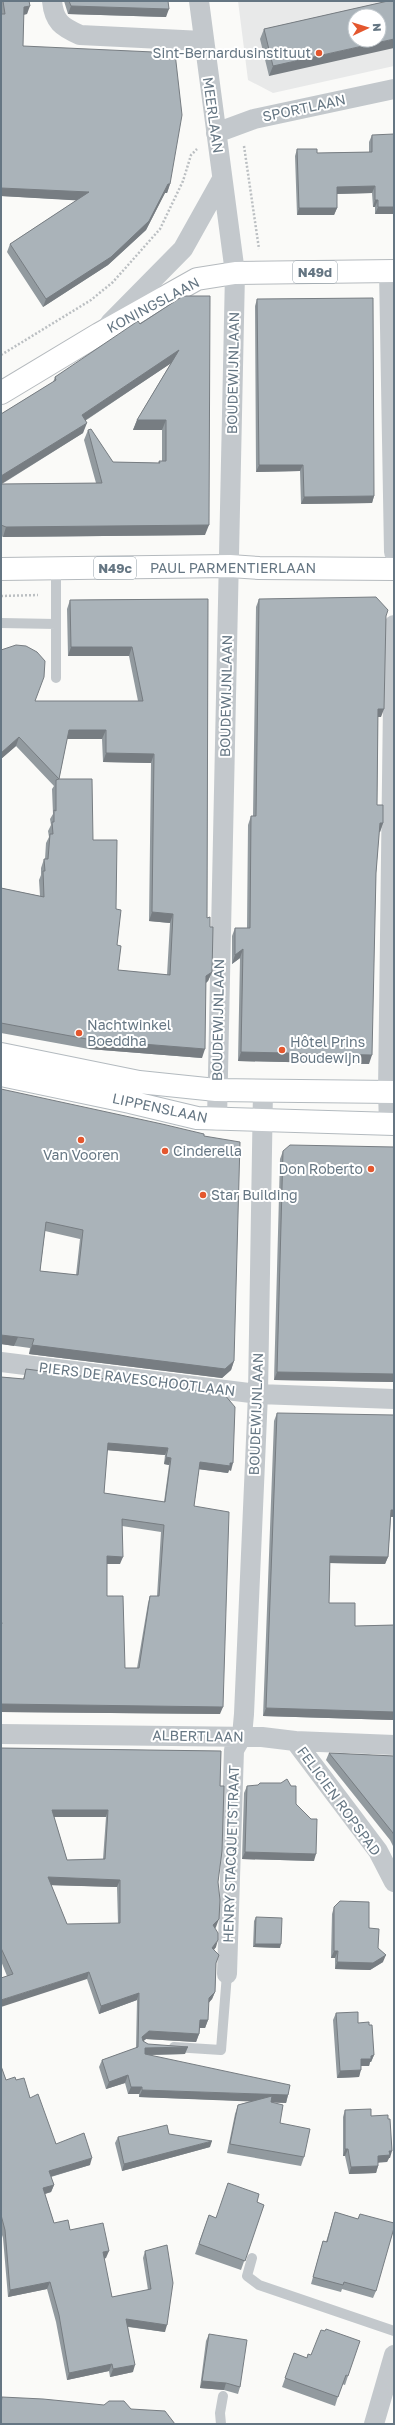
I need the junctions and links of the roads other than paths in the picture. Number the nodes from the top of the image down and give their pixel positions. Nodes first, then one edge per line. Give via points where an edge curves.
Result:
1 (52, 1) edge
2 (199, 1) edge
3 (203, 41) junction
4 (394, 89) edge
5 (216, 132) junction
6 (221, 181) junction
7 (392, 271) edge
8 (235, 273) junction
9 (99, 334) junction
10 (1, 393) edge
11 (394, 552) edge
12 (230, 566) junction
13 (56, 568) junction
14 (1, 569) edge
15 (394, 569) edge
16 (1, 623) edge
17 (56, 624) junction
18 (394, 625) edge
19 (56, 678) dead end
20 (1, 1054) edge
21 (1, 1075) edge
22 (216, 1090) junction
23 (263, 1090) junction
24 (391, 1092) edge
25 (217, 1120) junction
26 (263, 1121) junction
27 (392, 1124) edge
28 (1, 1362) edge
29 (258, 1394) junction
30 (394, 1398) edge
31 (1, 1734) edge
32 (242, 1736) junction
33 (295, 1741) junction
34 (394, 1745) edge
35 (394, 1882) edge
36 (227, 1974) joint
37 (161, 2046) edge
38 (252, 2258) edge
39 (394, 2331) edge
40 (394, 2355) edge
41 (224, 2396) dead end
42 (221, 2424) edge
43 (374, 2424) edge

1 - 3 street via 53,12 63,28 80,35
2 - 3 street, MEERLAAN
3 - 5 street, MEERLAAN
4 - 5 street, SPORTLAAN via 254,119
5 - 6 street, MEERLAAN
6 - 8 street, MEERLAAN
6 - 9 street via 183,249
7 - 8 main road, KONINGSLAAN / N49d
7 - 11 street
8 - 9 main road, KONINGSLAAN / N49d via 197,279
8 - 12 street, BOUDEWIJNLAAN
9 - 10 main road, KONINGSLAAN / N49d
12 - 13 main road, PAUL PARMENTIERLAAN / N49c
12 - 15 main road, PAUL PARMENTIERLAAN / N49c
12 - 22 street, BOUDEWIJNLAAN
13 - 14 main road, PAUL PARMENTIERLAAN / N49c
13 - 17 lane
16 - 17 lane
17 - 19 lane
18 - 24 street
20 - 22 main road, LIPPENSLAAN via 139,1082
21 - 25 main road, LIPPENSLAAN via 197,1118
22 - 23 main road, LIPPENSLAAN
22 - 25 street, BOUDEWIJNLAAN
23 - 24 main road, LIPPENSLAAN
23 - 26 street, BOUDEWIJNLAAN
24 - 27 street
25 - 26 main road, LIPPENSLAAN
26 - 27 main road, LIPPENSLAAN
26 - 29 street, BOUDEWIJNLAAN
28 - 29 street, PIERS DE RAVESCHOOTLAAN
29 - 30 street, PIERS DE RAVESCHOOTLAAN
29 - 32 street, BOUDEWIJNLAAN
31 - 32 street, ALBERTLAAN
32 - 33 street, ALBERTLAAN
32 - 36 street, HENRY STACQUETSTRAAT via 234,1750
33 - 34 street, ALBERTLAAN
33 - 35 street, FELICIEN ROPSPAD via 378,1851
36 - 37 lane via 221,2050
38 - 39 lane via 247,2276 259,2285
40 - 43 street
41 - 42 lane via 220,2413

